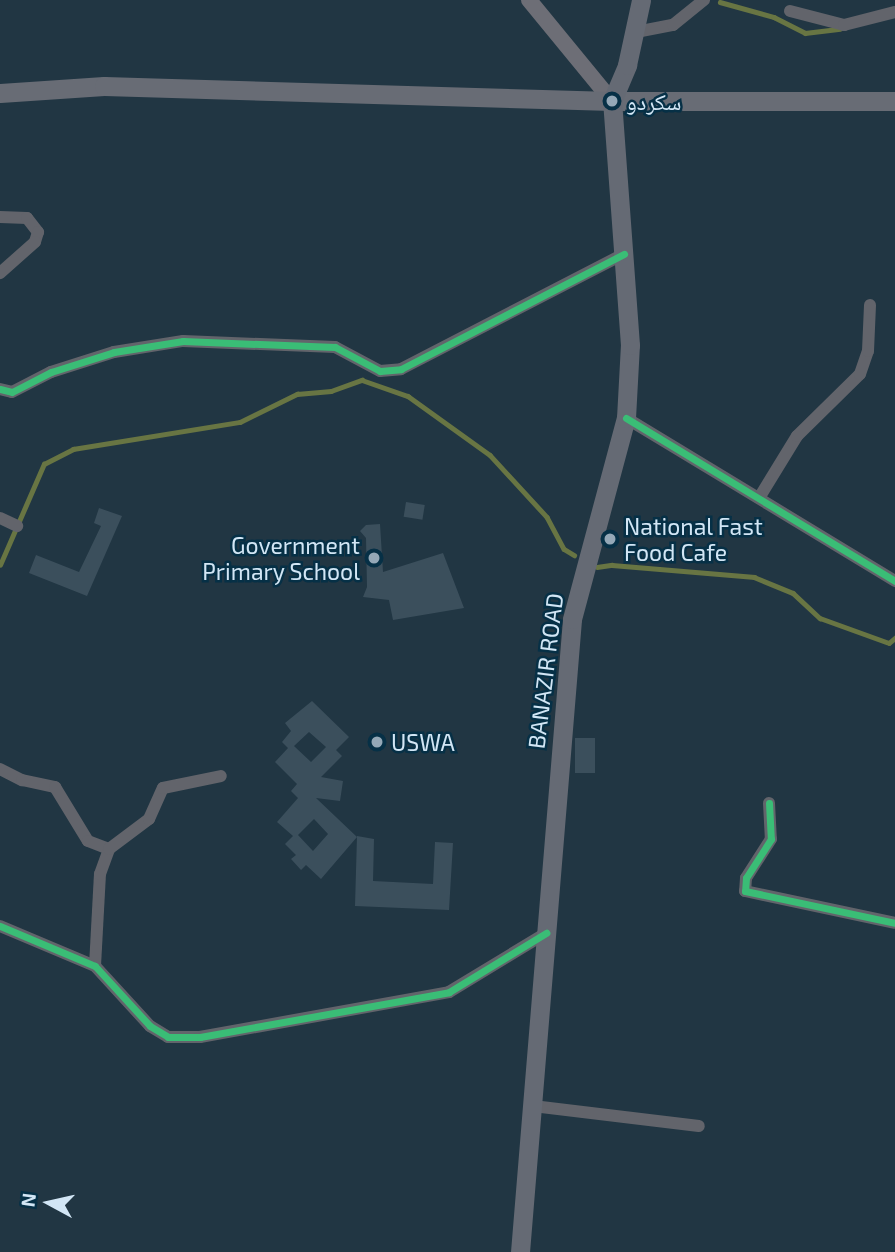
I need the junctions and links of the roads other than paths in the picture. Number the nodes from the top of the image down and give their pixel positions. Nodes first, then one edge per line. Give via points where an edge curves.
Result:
1 (529, 0) edge
2 (641, 0) edge
3 (704, 0) edge
4 (790, 11) dead end
5 (895, 12) edge
6 (636, 32) junction
7 (0, 93) edge
8 (612, 101) junction
9 (895, 101) edge
10 (0, 217) edge
11 (624, 254) junction
12 (0, 273) edge
13 (870, 305) dead end
14 (0, 389) edge
15 (626, 418) junction
16 (759, 498) junction
17 (0, 518) edge
18 (17, 526) dead end
19 (895, 581) edge
20 (0, 769) edge
21 (221, 776) dead end
22 (769, 803) dead end
23 (109, 849) junction
24 (895, 923) edge
25 (0, 926) edge
26 (546, 933) junction
27 (95, 966) junction
28 (533, 1106) junction
29 (699, 1126) dead end
30 (520, 1252) edge

1 - 8 main road
2 - 6 highway
3 - 6 street via 673,25
4 - 5 street via 844,25
6 - 8 highway
7 - 8 main road via 104,86
8 - 9 main road
8 - 11 highway, BANAZIR ROAD
10 - 12 street via 27,218 37,232 35,243
11 - 14 street via 401,369 380,371 335,347 183,341 114,352 51,372 12,392
11 - 15 highway, BANAZIR ROAD via 630,345
13 - 16 street via 868,351 860,374 797,436
15 - 16 street
15 - 26 highway, BANAZIR ROAD via 572,619
16 - 19 street
17 - 18 street
20 - 23 street via 22,780 55,786 88,841
21 - 23 street via 163,788 149,819
22 - 24 street via 771,839 746,878 745,891
23 - 27 street via 100,874
25 - 27 street
26 - 27 street via 449,992 200,1037 168,1037 150,1026
26 - 28 highway, BANAZIR ROAD
28 - 29 street
28 - 30 highway, BANAZIR ROAD

